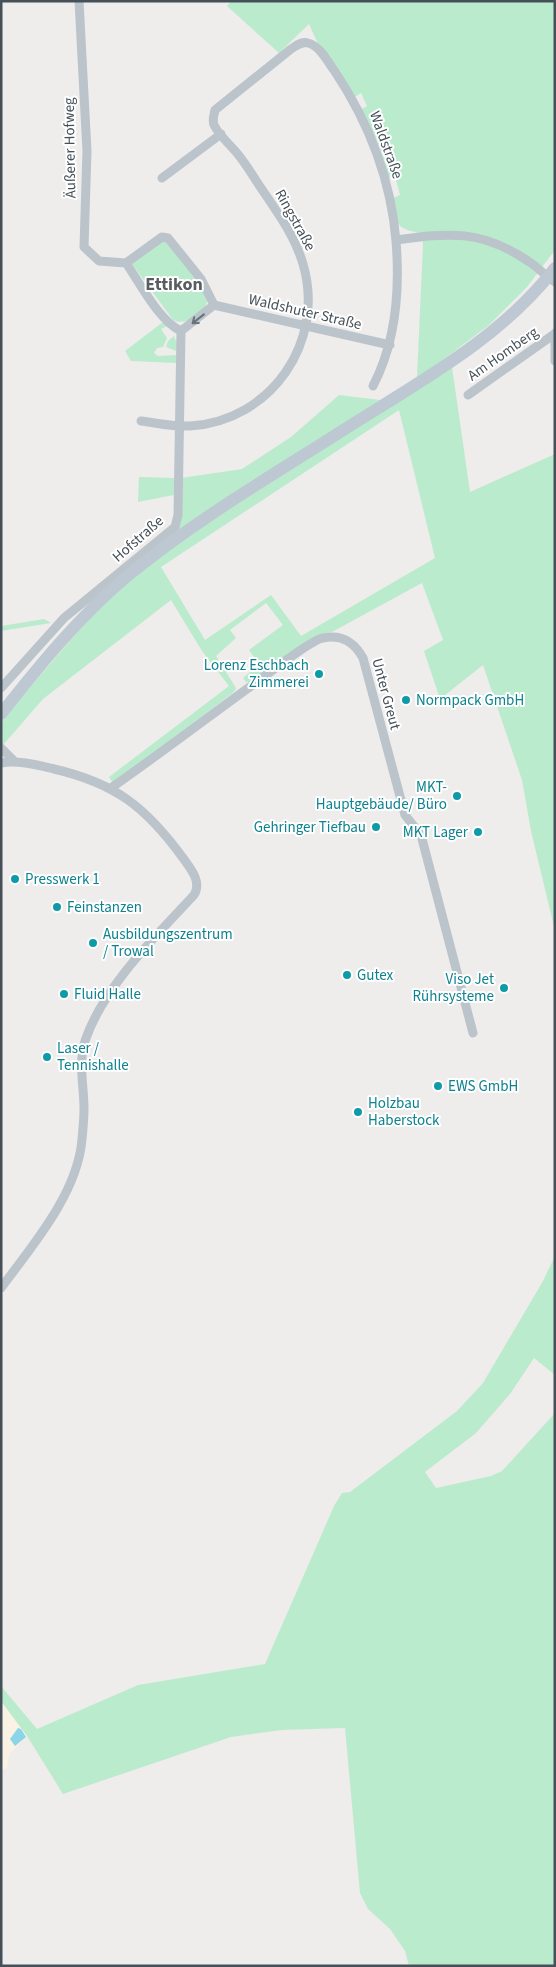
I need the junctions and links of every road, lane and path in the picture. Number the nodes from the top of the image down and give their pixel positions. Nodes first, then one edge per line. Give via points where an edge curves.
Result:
1 (78, 1) edge
2 (216, 110) joint
3 (221, 134) junction
4 (162, 178) dead end
5 (396, 240) junction
6 (126, 263) junction
7 (552, 276) edge
8 (214, 305) junction
9 (305, 326) junction
10 (181, 331) junction
11 (554, 334) edge
12 (390, 345) junction
13 (555, 361) edge
14 (373, 386) dead end
15 (468, 395) dead end
16 (141, 421) dead end
17 (179, 425) junction
18 (1, 688) edge
19 (1, 714) edge
20 (1, 748) edge
21 (14, 761) junction
22 (1, 763) edge
23 (111, 788) junction
24 (473, 1033) dead end
25 (1, 1288) edge

1 - 6 street, Äußerer Hofweg via 87,151 84,247 99,260
2 - 3 street, Ringstraße via 213,121
2 - 5 street, Waldstraße via 291,49 300,43 312,45 324,55 362,117 384,174
3 - 4 street
3 - 9 street, Ringstraße via 251,172 289,230 303,263 308,289
5 - 7 street via 464,234 492,241
5 - 12 street, Waldstraße via 396,307
6 - 8 street via 162,237 168,238 201,280
6 - 10 street via 158,310
7 - 19 main road via 517,311 457,358 204,519 126,578 50,653
8 - 9 street, Waldshuter Straße
8 -> 10 street
9 - 12 street, Waldshuter Straße
9 - 17 street, Ringstraße via 292,362 264,398 224,418 190,426
10 - 17 street, Hofstraße
11 - 13 street, Am Homberg
11 - 15 street, Am Homberg
12 - 14 street, Waldstraße
16 - 17 street, Ringstraße
17 - 18 street, Hofstraße via 178,515 174,528 64,618
20 - 21 street
21 - 22 street
21 - 23 street via 76,774
23 - 24 street, Unter Greut via 321,638 337,636 351,641 363,658 405,816 421,835
23 - 25 street via 152,820 194,873 198,886 194,895 113,988 102,1006 85,1041 81,1077 84,1109 82,1142 76,1167 59,1206 40,1237

